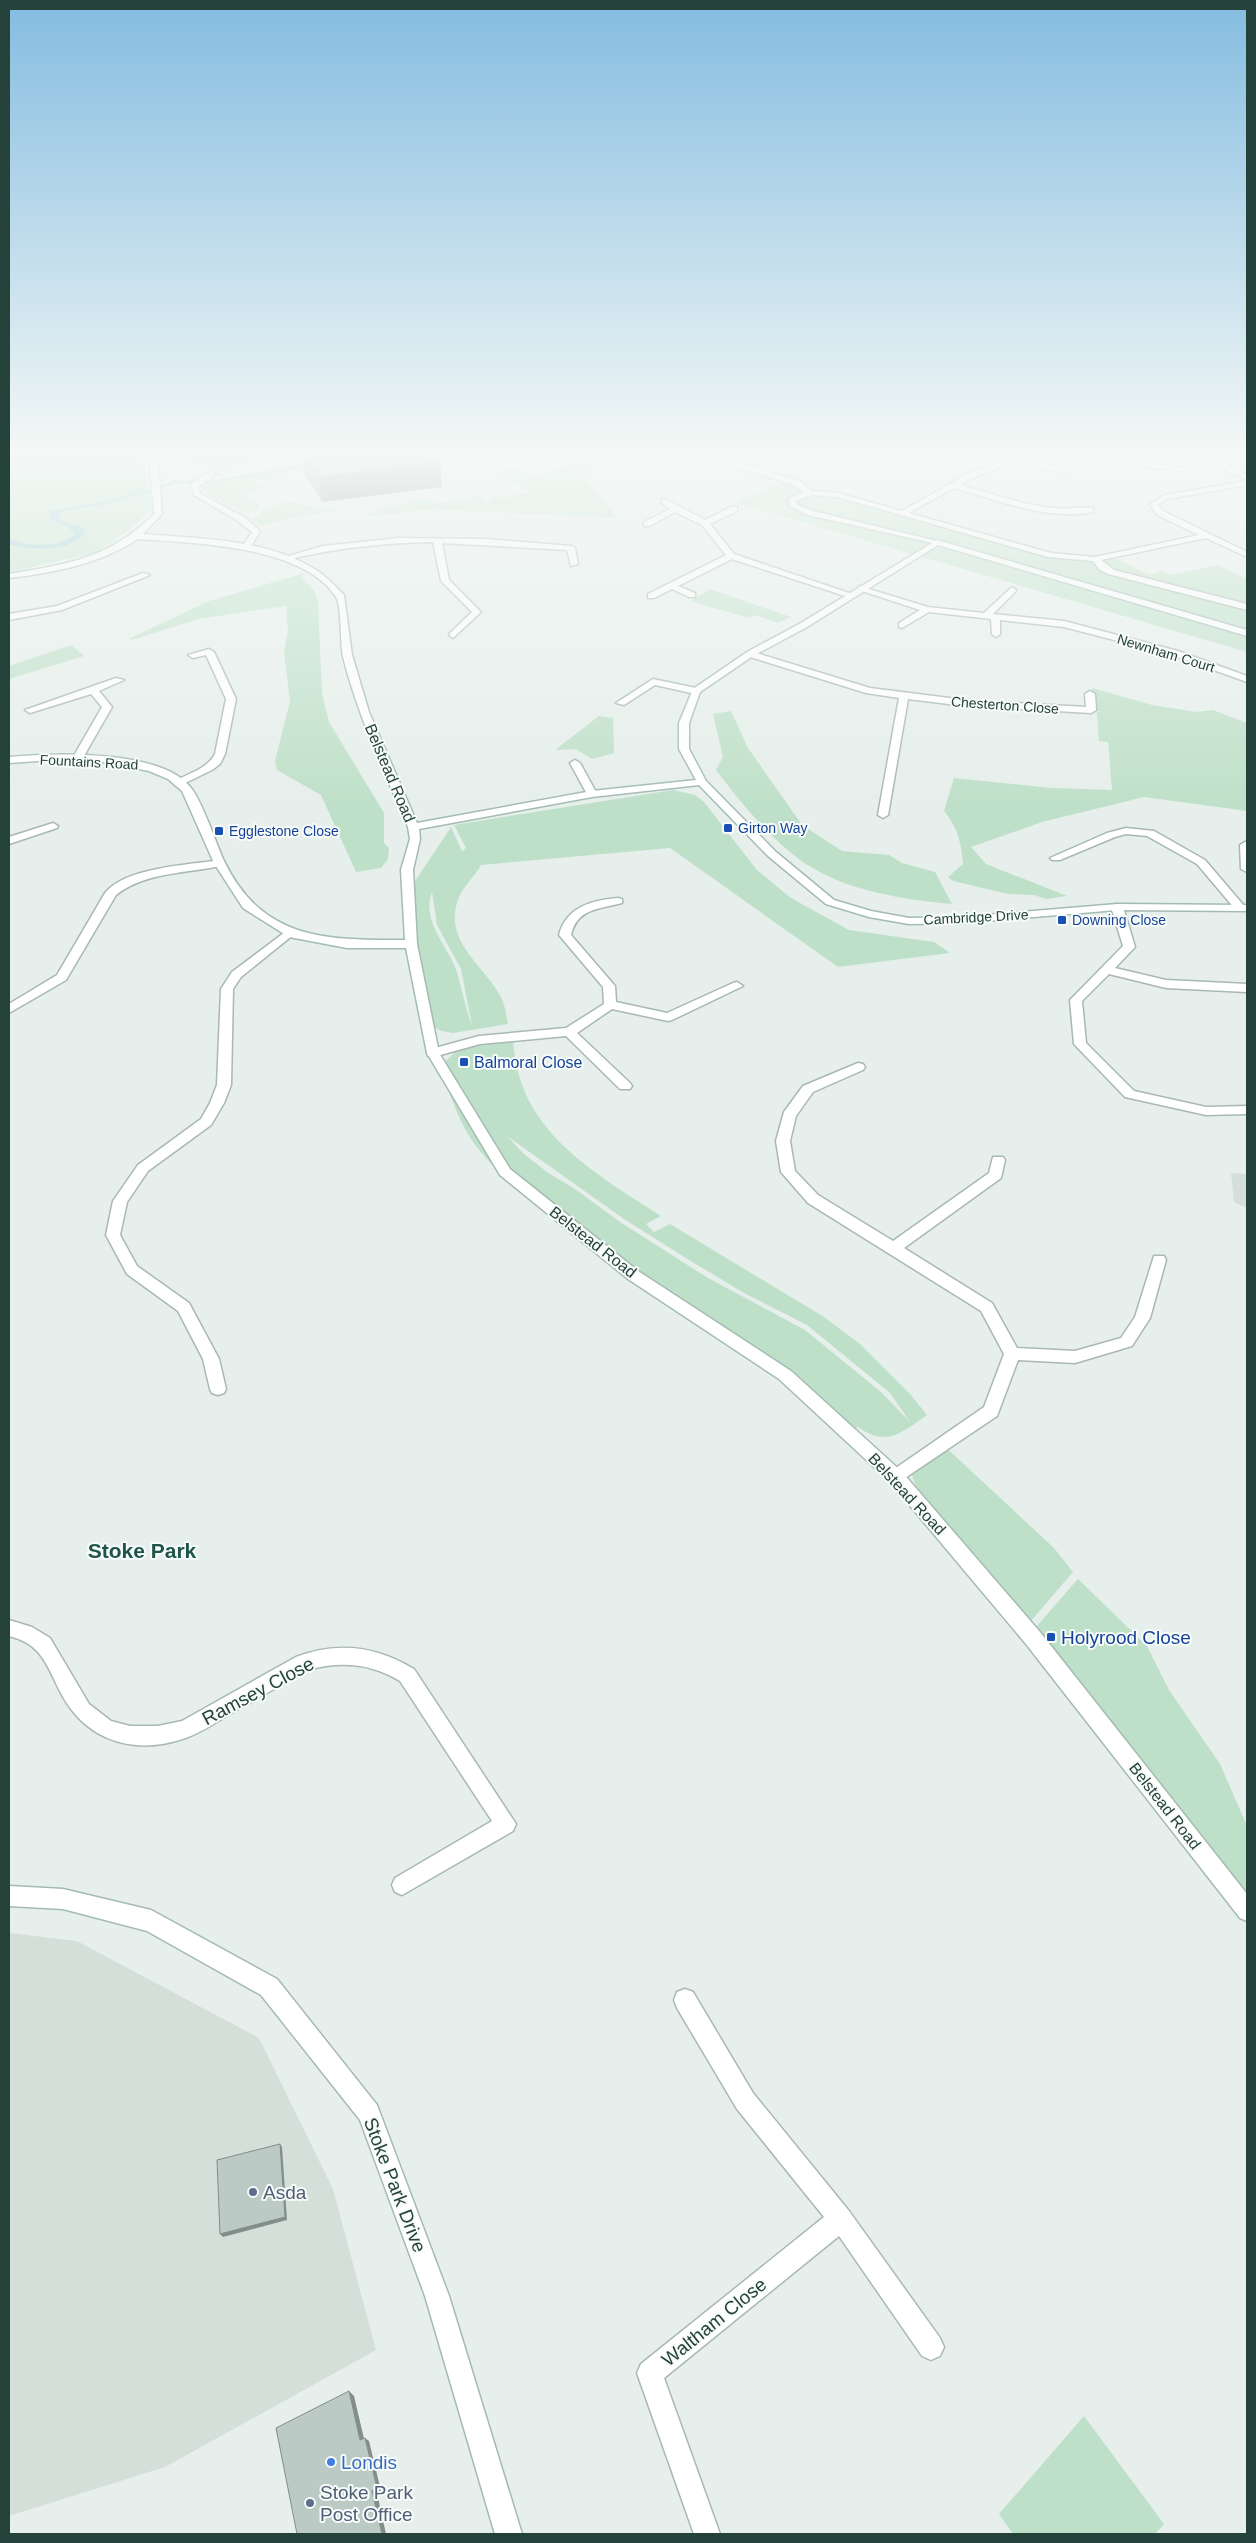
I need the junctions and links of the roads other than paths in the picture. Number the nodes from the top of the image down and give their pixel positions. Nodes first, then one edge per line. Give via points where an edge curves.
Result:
1 (45, 569) edge
2 (307, 569) edge
3 (442, 569) edge
4 (706, 569) edge
5 (771, 569) edge
6 (894, 569) edge
7 (1028, 569) edge
8 (1104, 569) edge
9 (146, 575) dead end
10 (9, 576) edge
11 (672, 586) junction
12 (862, 588) junction
13 (1012, 590) dead end
14 (851, 594) junction
15 (692, 595) dead end
16 (651, 596) dead end
17 (1247, 607) edge
18 (927, 609) junction
19 (990, 616) junction
20 (9, 617) edge
21 (902, 625) dead end
22 (1247, 633) edge
23 (996, 634) dead end
24 (452, 635) dead end
25 (750, 654) junction
26 (192, 655) dead end
27 (1247, 678) edge
28 (119, 680) dead end
29 (93, 690) junction
30 (696, 691) junction
31 (1090, 694) dead end
32 (904, 696) junction
33 (621, 703) dead end
34 (30, 710) dead end
35 (77, 759) junction
36 (9, 760) edge
37 (575, 763) dead end
38 (181, 782) junction
39 (702, 782) junction
40 (592, 794) junction
41 (883, 814) dead end
42 (53, 826) dead end
43 (413, 827) junction
44 (9, 841) edge
45 (1244, 845) dead end
46 (1056, 858) dead end
47 (220, 863) junction
48 (1247, 869) edge
49 (618, 901) dead end
50 (1118, 907) junction
51 (1243, 907) edge
52 (289, 933) junction
53 (411, 944) junction
54 (1105, 969) junction
55 (738, 986) dead end
56 (1247, 988) edge
57 (610, 1005) junction
58 (9, 1009) edge
59 (569, 1032) junction
60 (433, 1053) junction
61 (858, 1067) dead end
62 (625, 1086) dead end
63 (1247, 1110) edge
64 (998, 1160) dead end
65 (894, 1248) junction
66 (1159, 1260) dead end
67 (1012, 1354) junction
68 (218, 1390) dead end
69 (896, 1477) junction
70 (9, 1628) edge
71 (402, 1885) dead end
72 (9, 1896) edge
73 (1247, 1911) edge
74 (685, 2000) dead end
75 (841, 2219) junction
76 (931, 2347) dead end
77 (509, 2534) edge
78 (707, 2534) edge

1 - 10 street
2 - 43 street, Belstead Road via 341,597 346,655 364,712
3 - 24 street via 445,581 477,612
4 - 11 street
5 - 14 street
6 - 12 street
7 - 22 street
8 - 17 street
9 - 20 street via 59,608
11 - 15 street
11 - 16 street
12 - 14 street
12 - 18 street, Newnham Court
13 - 19 street
14 - 25 street via 804,625
18 - 19 street, Newnham Court
18 - 21 street
19 - 23 street
19 - 27 street, Newnham Court via 1064,624 1174,653
25 - 30 street
25 - 32 street, Chesterton Close via 869,691
26 - 38 street via 209,652 230,699 216,762
28 - 29 street
29 - 34 street
29 - 35 street via 107,707
30 - 33 street via 653,682
30 - 39 street, Cambridge Drive via 684,723 684,749
31 - 32 street, Chesterton Close via 1091,710
32 - 41 street
35 - 36 street, Fountains Road
35 - 38 street, Fountains Road via 146,765
37 - 40 street
38 - 47 street
39 - 40 street
39 - 50 street, Cambridge Drive via 772,854 830,902 868,914 909,921 962,920
40 - 43 street
42 - 44 street
43 - 53 street, Belstead Road via 415,839 406,870
45 - 48 street
46 - 51 street via 1126,831 1150,833 1201,862
47 - 52 street via 247,906
47 - 58 street via 135,878 120,884 111,892 62,977
49 - 57 street via 576,913 566,925 566,935 609,986
50 - 51 street, Cambridge Drive
50 - 54 street via 1129,947
52 - 53 street via 348,944
52 - 68 street via 236,975 227,989 224,1085 217,1103 206,1122 143,1168 120,1201 113,1235 132,1270 184,1307 211,1359
53 - 60 street, Belstead Road
54 - 56 street via 1166,984
54 - 63 street via 1076,1000 1080,1044 1130,1094 1206,1110
55 - 57 street via 668,1016
57 - 59 street
59 - 60 street via 479,1040
59 - 62 street
60 - 69 street, Belstead Road via 505,1172 633,1275 785,1375
61 - 65 street via 808,1089 789,1115 783,1141 788,1172 813,1199
64 - 65 street via 996,1175
65 - 67 street via 987,1307
66 - 67 street via 1142,1318 1126,1342 1075,1357
67 - 69 street via 991,1411
69 - 73 street, Belstead Road via 1033,1638
70 - 71 street, Ramsey Close via 30,1634 48,1648 82,1710 93,1721 108,1730 138,1736 165,1735 186,1729 303,1663 319,1658 367,1656 395,1666 407,1675 506,1824
72 - 77 street, Stoke Park Drive via 63,1899 151,1921 269,1987 369,2113 437,2296
74 - 75 street via 744,2101
75 - 76 street
75 - 78 street, Waltham Close via 650,2373

